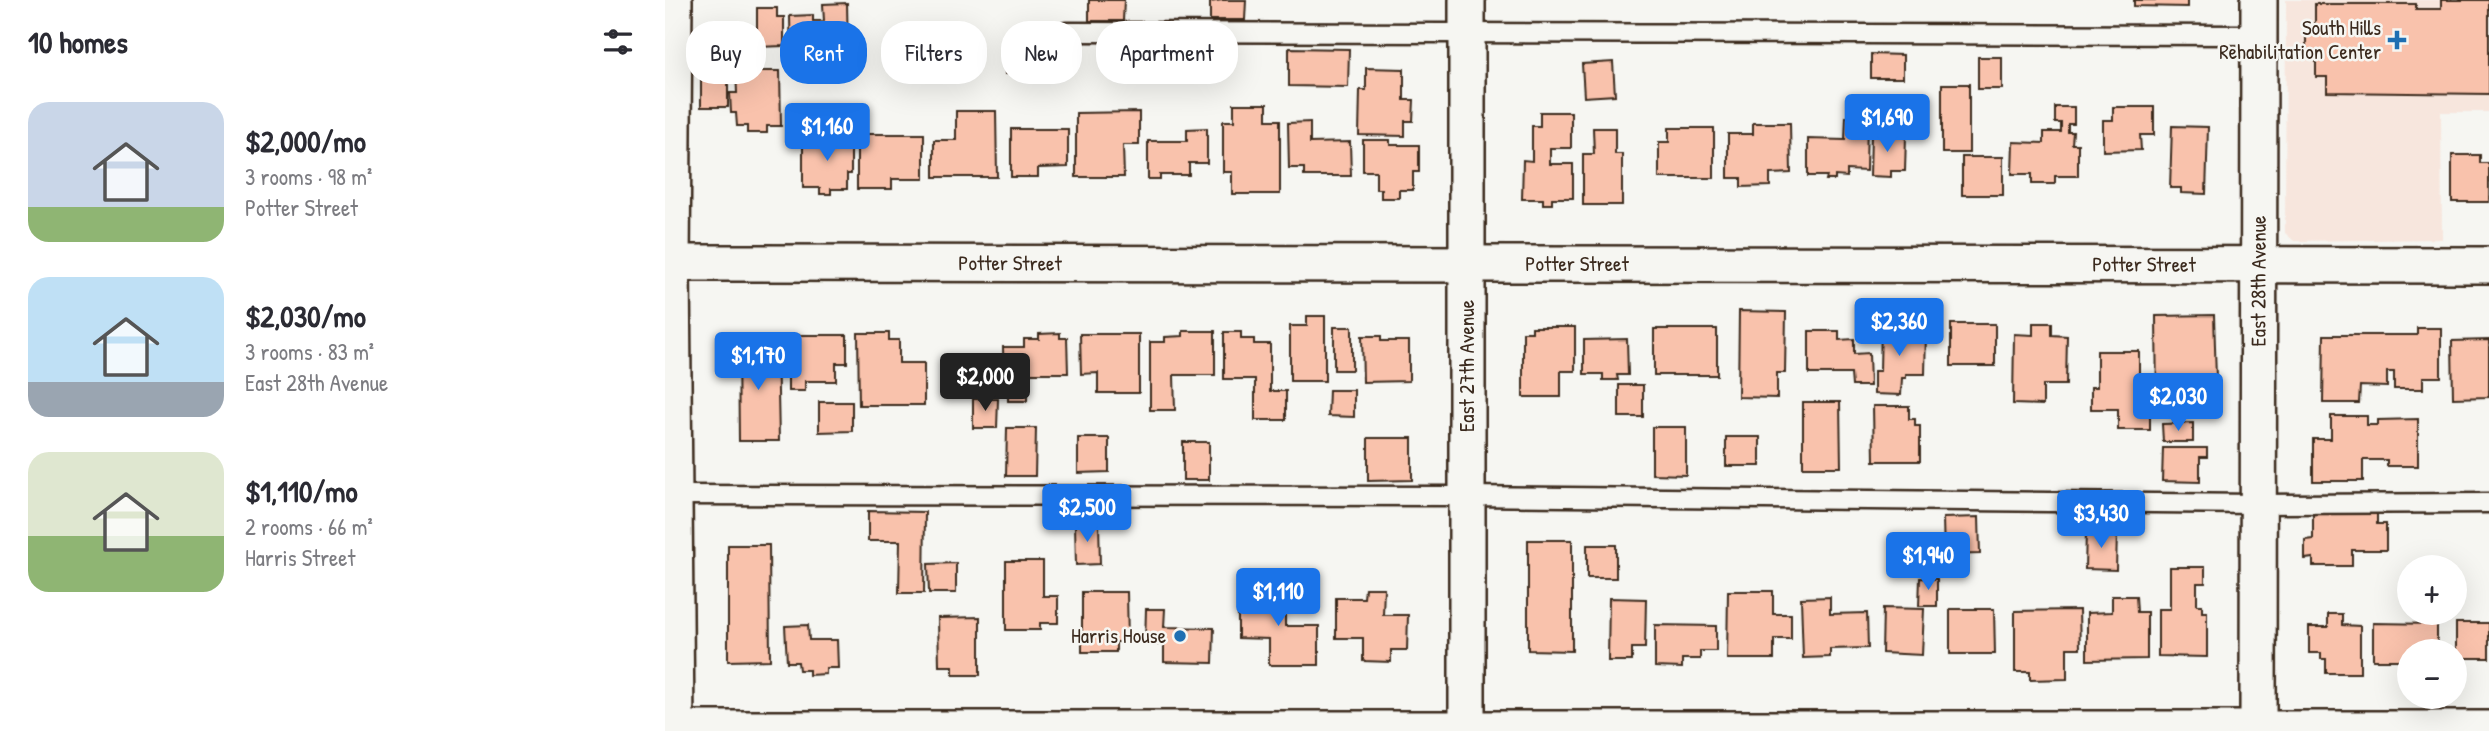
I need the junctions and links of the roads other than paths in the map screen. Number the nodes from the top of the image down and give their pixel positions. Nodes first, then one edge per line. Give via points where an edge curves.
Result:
1 (674, 0) edge
2 (2259, 0) edge
3 (1467, 17) edge
4 (1082, 31) edge
5 (2259, 35) junction
6 (669, 263) edge
7 (1467, 265) junction
8 (2259, 265) junction
9 (2489, 265) edge
10 (669, 495) edge
11 (1467, 496) junction
12 (2489, 503) edge
13 (2259, 504) junction
14 (2489, 729) edge
15 (672, 730) edge
16 (1467, 730) edge
17 (2258, 730) edge

1 - 6 street
2 - 5 street, East 28th Avenue
3 - 4 lane
3 - 5 lane
3 - 7 street, East 27th Avenue
5 - 8 street, East 28th Avenue
6 - 7 street, Potter Street
6 - 10 street
7 - 8 street, Potter Street
7 - 11 street, East 27th Avenue
8 - 9 street, Potter Street
8 - 13 street, East 28th Avenue
10 - 11 lane
10 - 15 street
11 - 13 lane
11 - 16 street, East 27th Avenue
12 - 13 lane
13 - 17 street, East 28th Avenue
14 - 17 street
15 - 16 street
16 - 17 street

